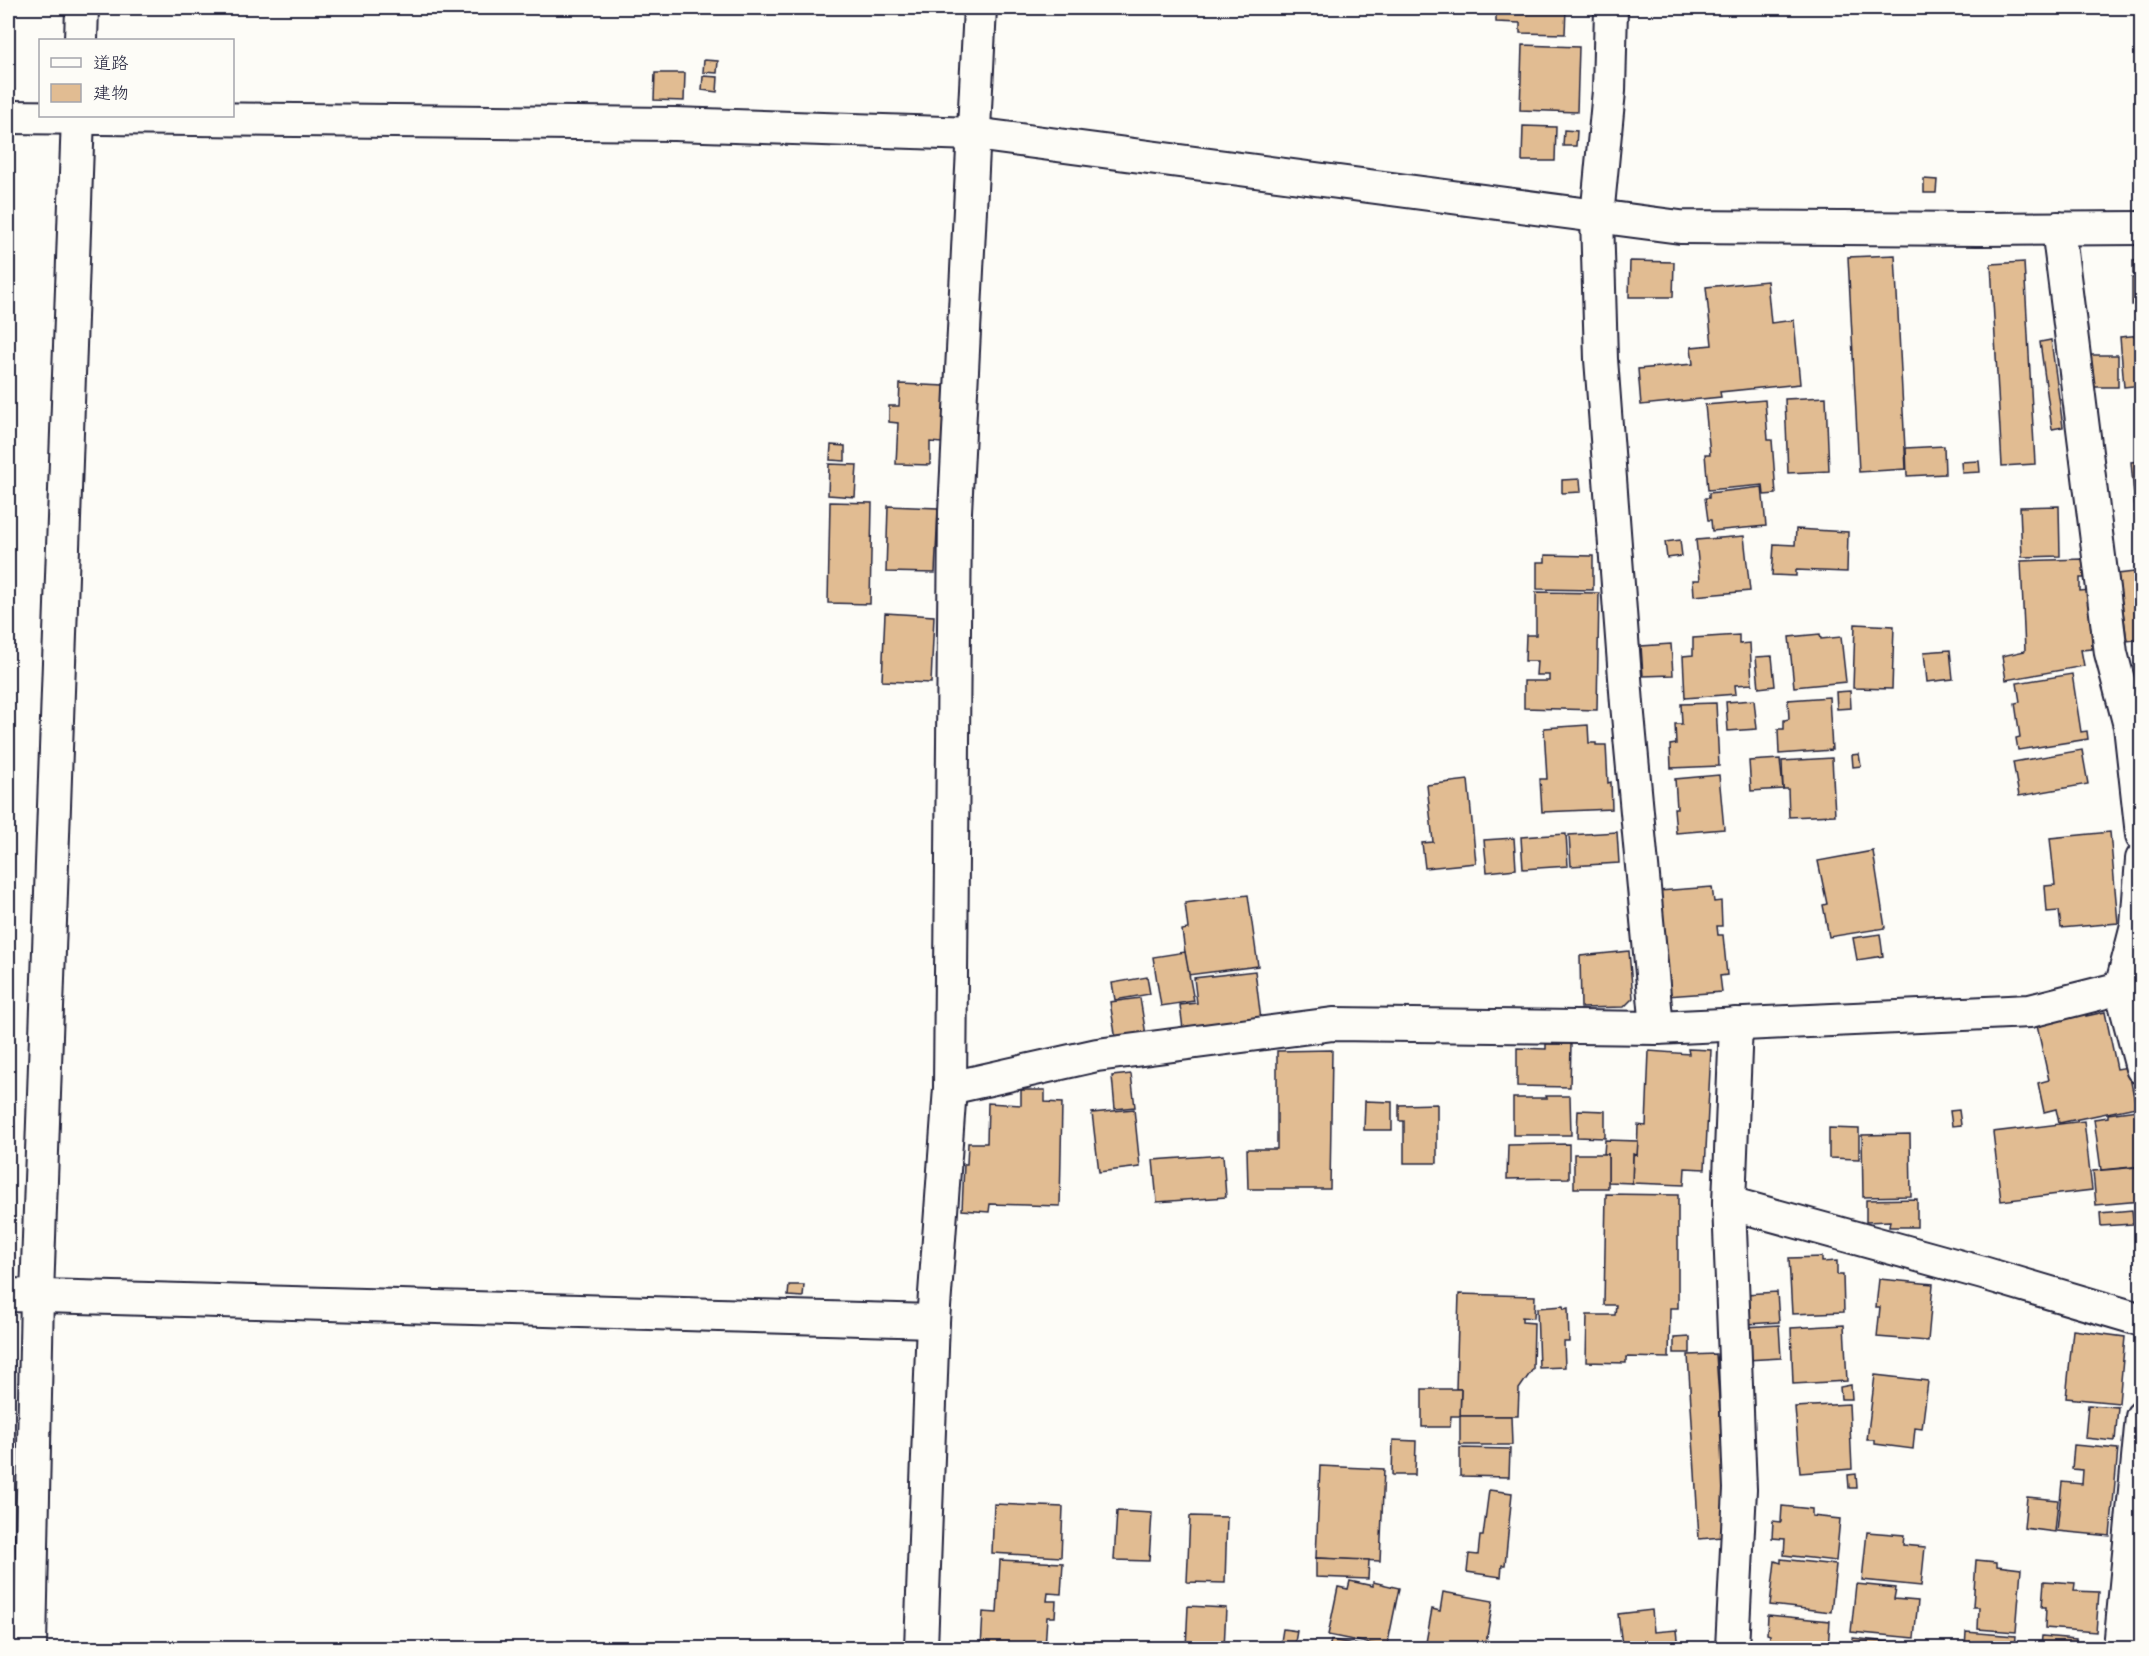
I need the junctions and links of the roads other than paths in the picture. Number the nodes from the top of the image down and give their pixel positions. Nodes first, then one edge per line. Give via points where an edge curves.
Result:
1 (82, 8) edge
2 (980, 8) edge
3 (1611, 8) edge
4 (81, 39) edge
5 (8, 117) edge
6 (78, 117) edge
7 (974, 134) junction
8 (1597, 217) junction
9 (2058, 228) junction
10 (2142, 228) edge
11 (2142, 834) edge
12 (2142, 859) edge
13 (2121, 988) junction
14 (1736, 1024) junction
15 (1657, 1028) junction
16 (2142, 1068) edge
17 (950, 1088) junction
18 (1729, 1203) junction
19 (22, 1295) edge
20 (2142, 1320) edge
21 (933, 1321) junction
22 (2142, 1417) edge
23 (30, 1648) edge
24 (921, 1648) edge
25 (1732, 1648) edge
26 (2120, 1648) edge

1 - 4 street
2 - 7 street
3 - 8 street via 1609,91
5 - 6 street
6 - 7 street via 674,124
6 - 19 street
7 - 8 street
7 - 17 street via 955,512
8 - 9 street via 1680,227
8 - 15 street via 1601,359
9 - 10 street
9 - 11 street via 2111,653 2130,726
12 - 13 street via 2138,926
13 - 14 street via 2030,1011
13 - 16 street
14 - 15 street
14 - 18 street
15 - 17 street via 1334,1024 1097,1055
17 - 21 street
18 - 20 street
18 - 25 street via 1740,1489
19 - 21 street
19 - 23 street
21 - 24 street
22 - 26 street

